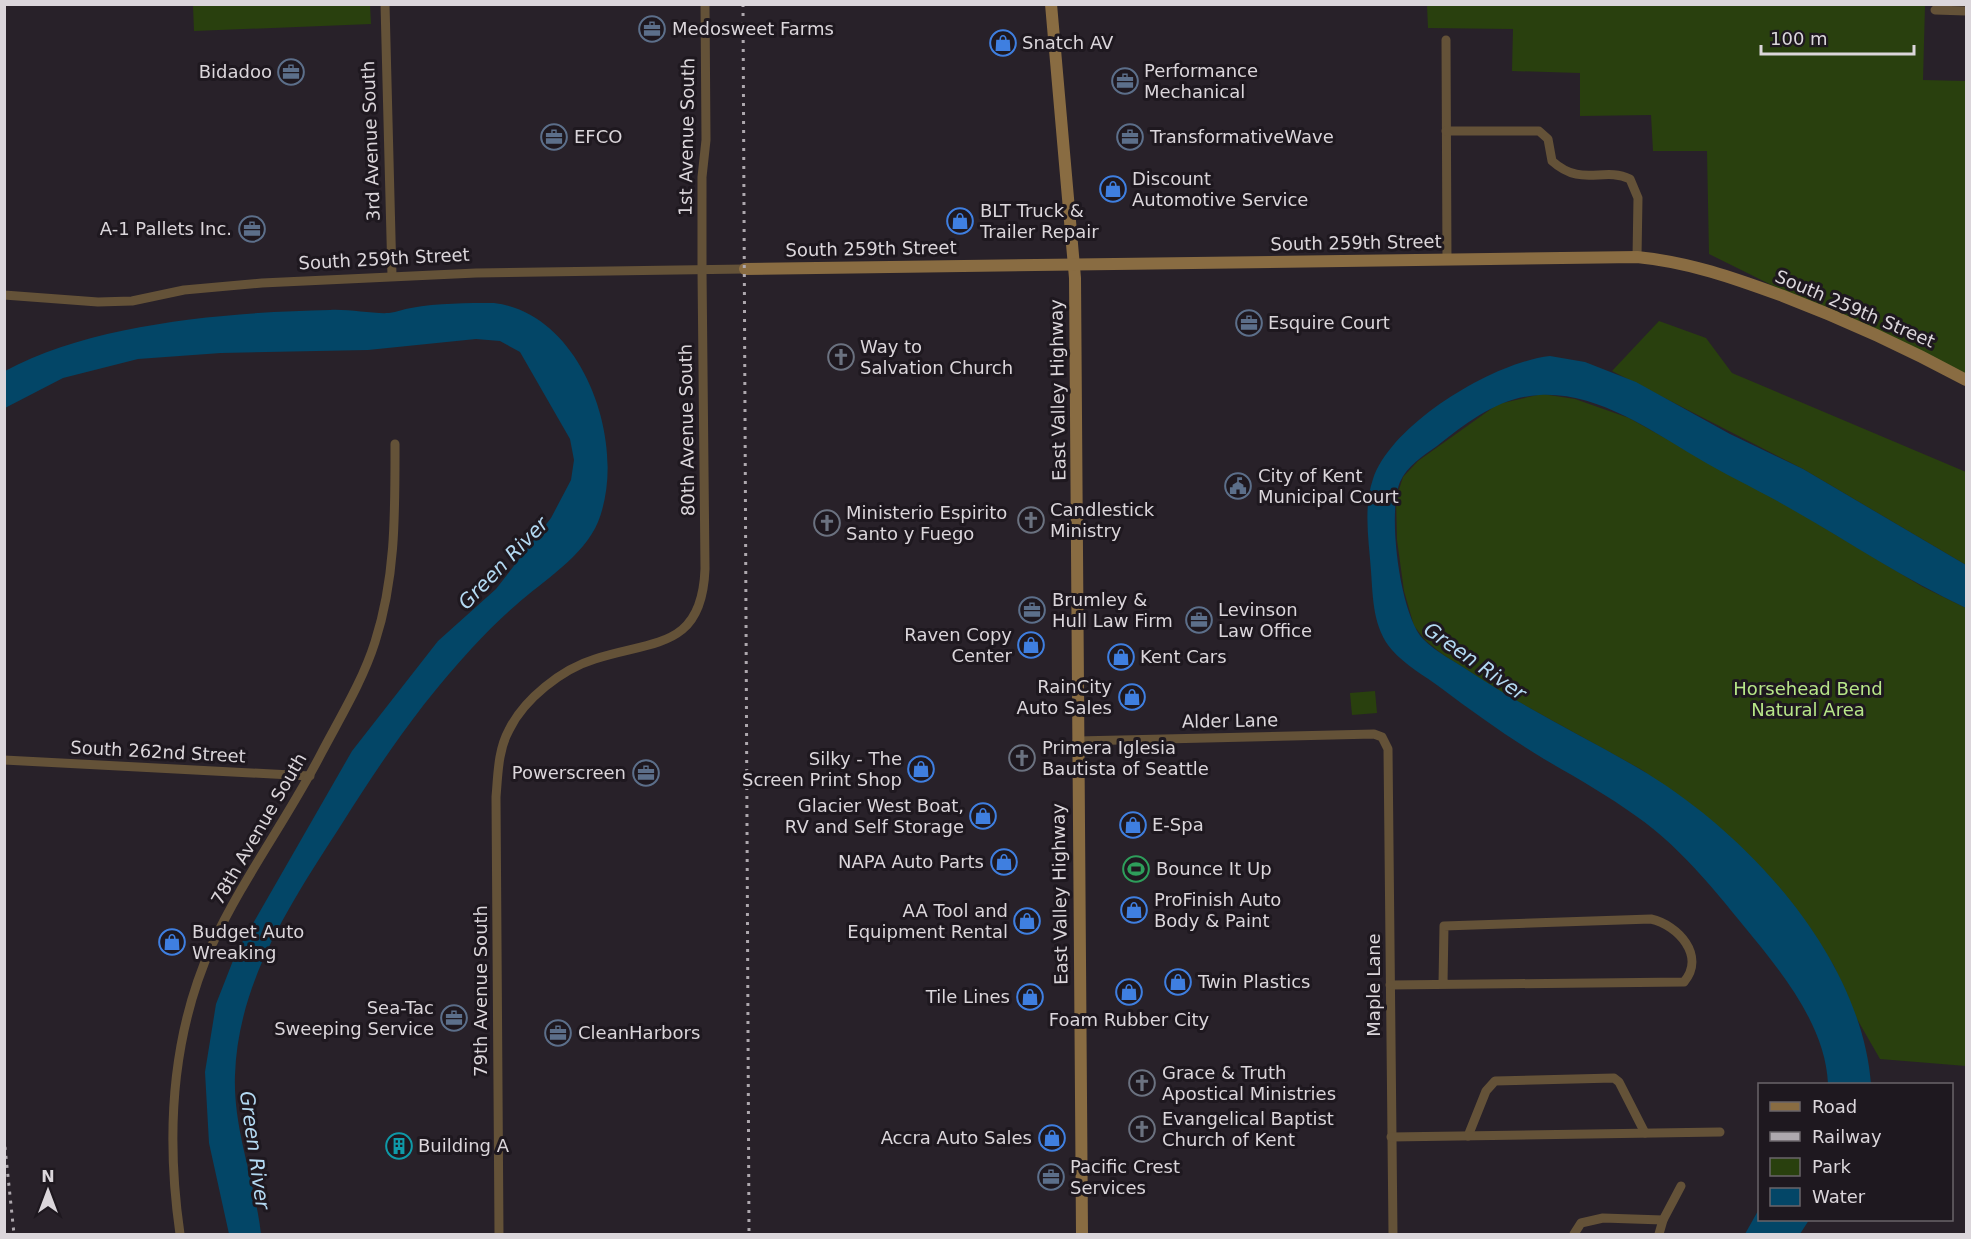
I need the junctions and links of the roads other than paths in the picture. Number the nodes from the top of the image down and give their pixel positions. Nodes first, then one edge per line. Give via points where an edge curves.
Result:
1 (385, 4) edge
2 (705, 4) edge
3 (1051, 4) edge
4 (1935, 10) dead end
5 (1966, 11) edge
6 (1446, 40) dead end
7 (1446, 131) junction
8 (1637, 257) junction
9 (1447, 260) junction
10 (1075, 265) junction
11 (745, 269) joint
12 (702, 270) junction
13 (392, 276) junction
14 (4, 295) edge
15 (1966, 380) edge
16 (395, 444) dead end
17 (704, 590) joint
18 (1382, 737) joint
19 (1077, 741) junction
20 (4, 760) edge
21 (310, 776) junction
22 (1443, 984) junction
23 (1390, 985) junction
24 (1720, 1132) dead end
25 (1645, 1133) junction
26 (1468, 1136) junction
27 (1391, 1137) junction
28 (1681, 1186) dead end
29 (1663, 1220) junction
30 (180, 1234) edge
31 (499, 1234) edge
32 (1082, 1234) edge
33 (1393, 1234) edge
34 (1574, 1234) edge
35 (1659, 1234) edge

1 - 13 street, 3rd Avenue South
2 - 12 street, 1st Avenue South
3 - 10 street, East Valley Highway
4 - 5 street
6 - 7 street
7 - 8 street via 1539,131 1548,139 1552,161 1569,173 1630,179 1636,191
7 - 9 street
8 - 9 street, South 259th Street
8 - 15 street, South 259th Street via 1731,275 1895,342
9 - 10 street, South 259th Street
10 - 11 street, South 259th Street
10 - 19 street, East Valley Highway
11 - 12 street, South 259th Street
12 - 13 street, South 259th Street
12 - 17 street, 80th Avenue South
13 - 14 street, South 259th Street via 184,290 132,301
16 - 21 street, 78th Avenue South via 393,560 385,609 367,664
17 - 31 street, 79th Avenue South via 693,619 674,635 647,647 580,664 541,692 516,718 502,748 496,797
18 - 19 street, Alder Lane via 1374,734
18 - 23 street, Maple Lane via 1388,749
19 - 32 street, East Valley Highway
20 - 21 street, South 262nd Street
21 - 30 street, 78th Avenue South via 213,944 195,989 173,1105 173,1180
22 - 22 street via 1444,926 1651,919 1666,922 1680,932 1692,961 1684,982
22 - 23 street
23 - 27 street, Maple Lane
24 - 25 street
25 - 26 street
25 - 26 street via 1614,1078 1495,1081 1485,1091
26 - 27 street
27 - 33 street, Maple Lane
28 - 29 street
29 - 34 street via 1603,1218 1581,1223
29 - 35 street

